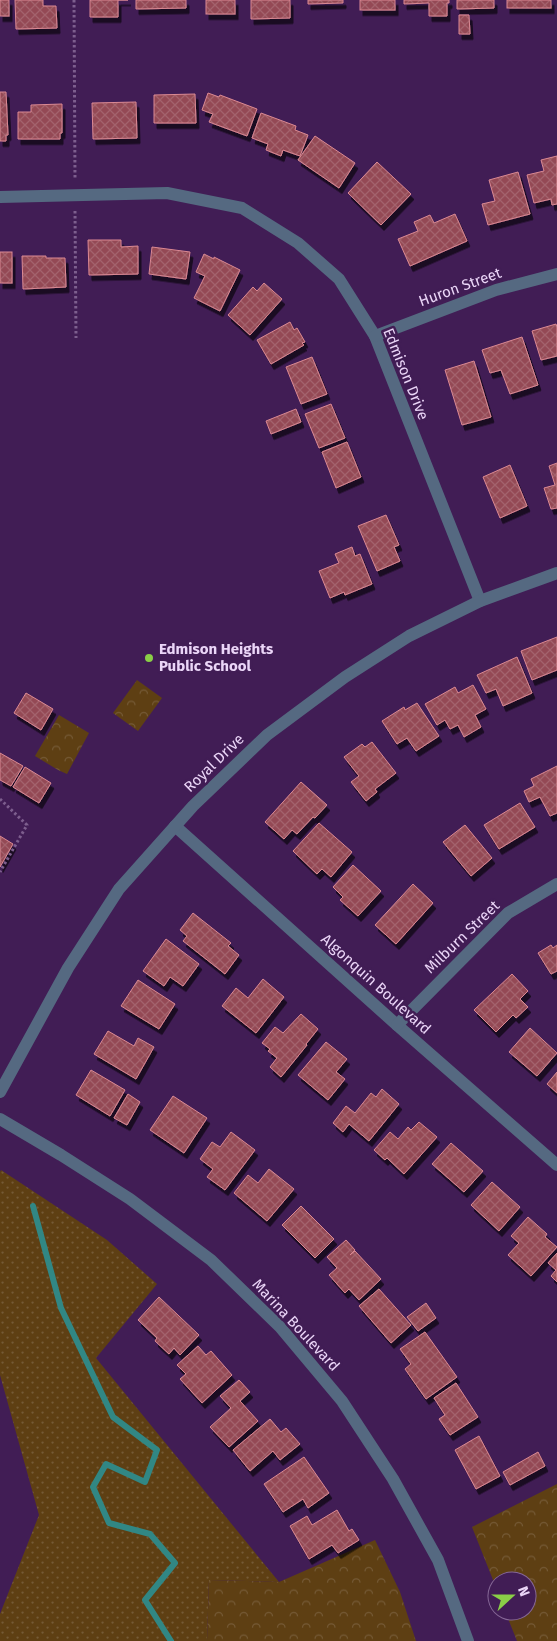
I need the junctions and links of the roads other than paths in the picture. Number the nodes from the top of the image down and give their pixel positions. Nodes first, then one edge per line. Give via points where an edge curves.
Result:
1 (0, 197) edge
2 (557, 274) edge
3 (375, 336) junction
4 (557, 573) edge
5 (480, 601) junction
6 (175, 826) junction
7 (557, 884) edge
8 (397, 1025) junction
9 (0, 1092) edge
10 (0, 1119) edge
11 (557, 1165) edge
12 (468, 1641) edge

1 - 3 street, Edmison Drive via 167,193 242,208 298,243 339,279
2 - 3 street, Huron Street via 496,290
3 - 5 street, Edmison Drive
4 - 5 street, Royal Drive
5 - 6 street, Royal Drive via 409,636 329,688 267,735
6 - 8 street, Algonquin Boulevard
6 - 9 street, Royal Drive via 118,889 68,968
7 - 8 street, Milburn Street via 508,913
8 - 11 street, Algonquin Boulevard
10 - 12 street, Marina Boulevard via 130,1198 211,1260 280,1327 342,1400 393,1480 438,1560

